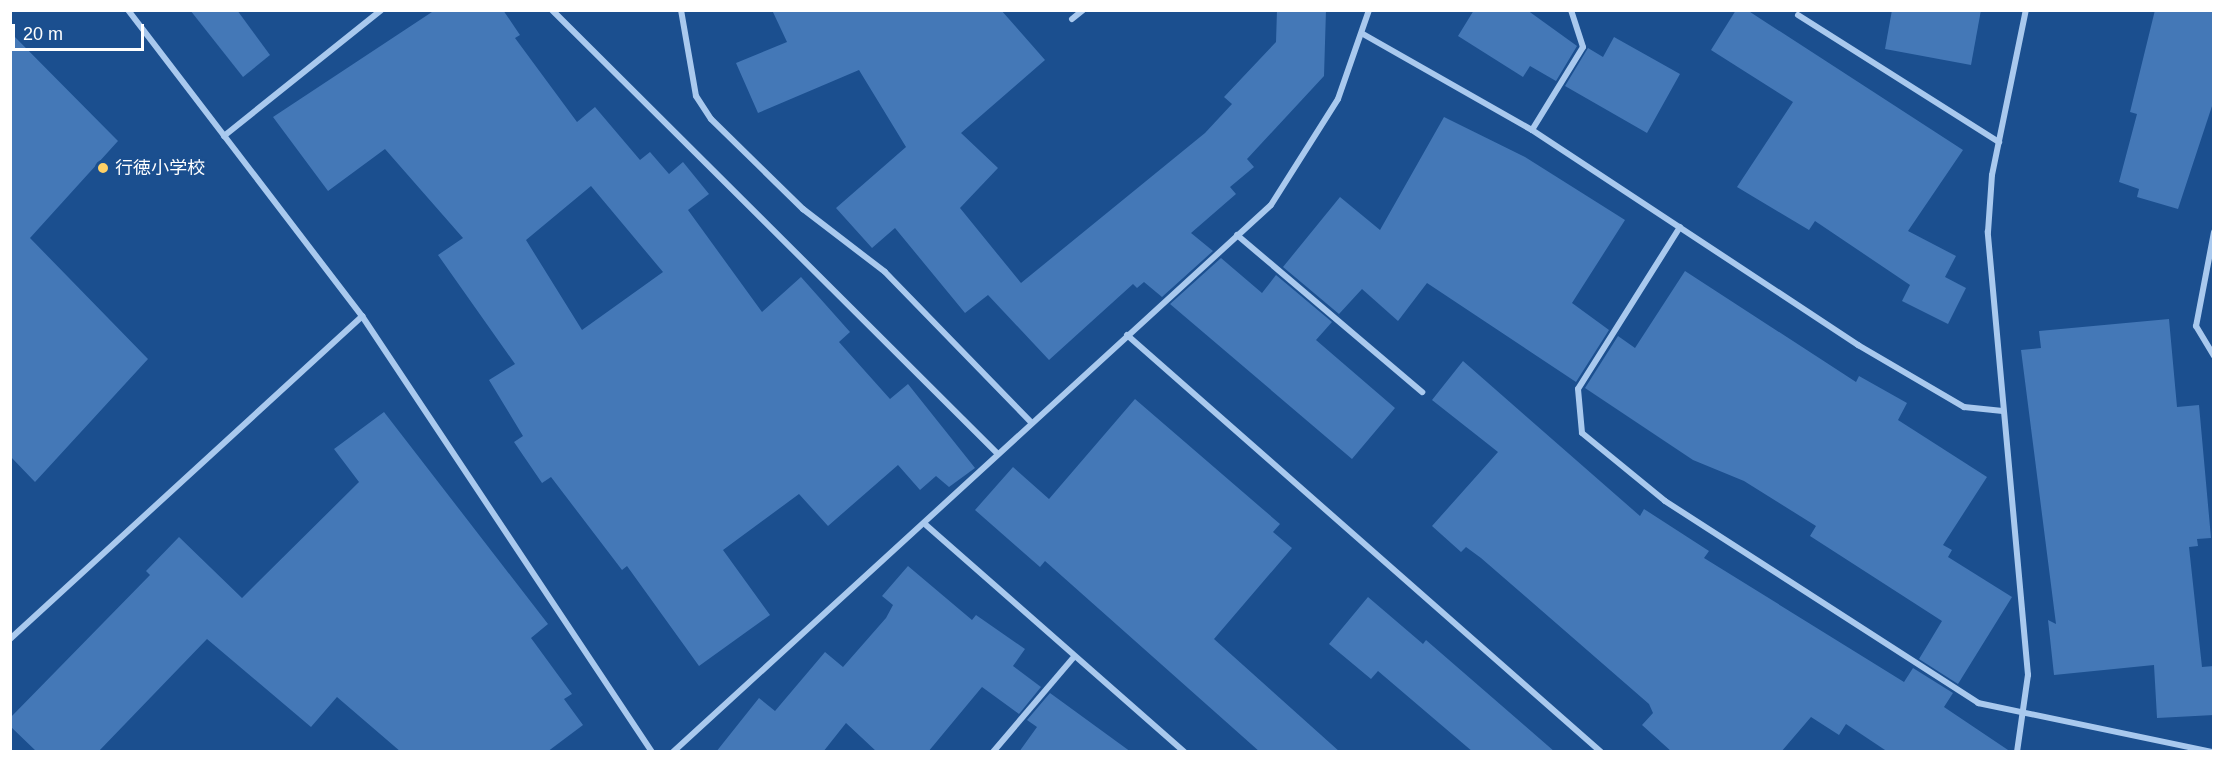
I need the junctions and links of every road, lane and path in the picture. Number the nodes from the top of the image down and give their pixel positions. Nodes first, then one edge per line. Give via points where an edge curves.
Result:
1 (128, 10) edge
2 (381, 10) edge
3 (552, 10) edge
4 (681, 10) edge
5 (1083, 10) edge
6 (1369, 10) edge
7 (1571, 10) edge
8 (2026, 10) edge
9 (1798, 15) dead end
10 (1072, 19) dead end
11 (1363, 34) junction
12 (1532, 130) junction
13 (224, 136) junction
14 (1999, 142) junction
15 (1680, 227) junction
16 (2214, 232) edge
17 (1237, 235) junction
18 (362, 316) junction
19 (1127, 335) junction
20 (2214, 356) edge
21 (1422, 392) dead end
22 (2003, 411) junction
23 (1031, 422) junction
24 (998, 454) junction
25 (926, 525) junction
26 (10, 639) edge
27 (1073, 658) junction
28 (2024, 716) junction
29 (652, 752) edge
30 (673, 752) edge
31 (993, 752) edge
32 (1184, 752) edge
33 (1601, 752) edge
34 (2017, 752) edge
35 (2213, 752) edge

1 - 13 street
2 - 13 street
3 - 24 street
4 - 23 street via 696,96 711,118 803,209 885,272
5 - 10 street
6 - 11 street
7 - 12 street via 1583,47
8 - 14 street
9 - 14 street
11 - 12 street
11 - 17 street via 1338,99 1304,158 1271,205
12 - 15 street
13 - 18 street
14 - 22 street via 1988,243
15 - 22 street via 1964,407
15 - 28 street via 1578,389 1582,433 1665,501 1969,697
16 - 20 street via 2196,326
17 - 19 street
17 - 21 street
18 - 26 street
18 - 29 street
19 - 23 street
19 - 33 street
22 - 28 street via 2026,639
23 - 24 street
24 - 25 street
25 - 27 street
25 - 30 street
27 - 31 street
27 - 32 street
28 - 34 street
28 - 35 street via 2069,719

